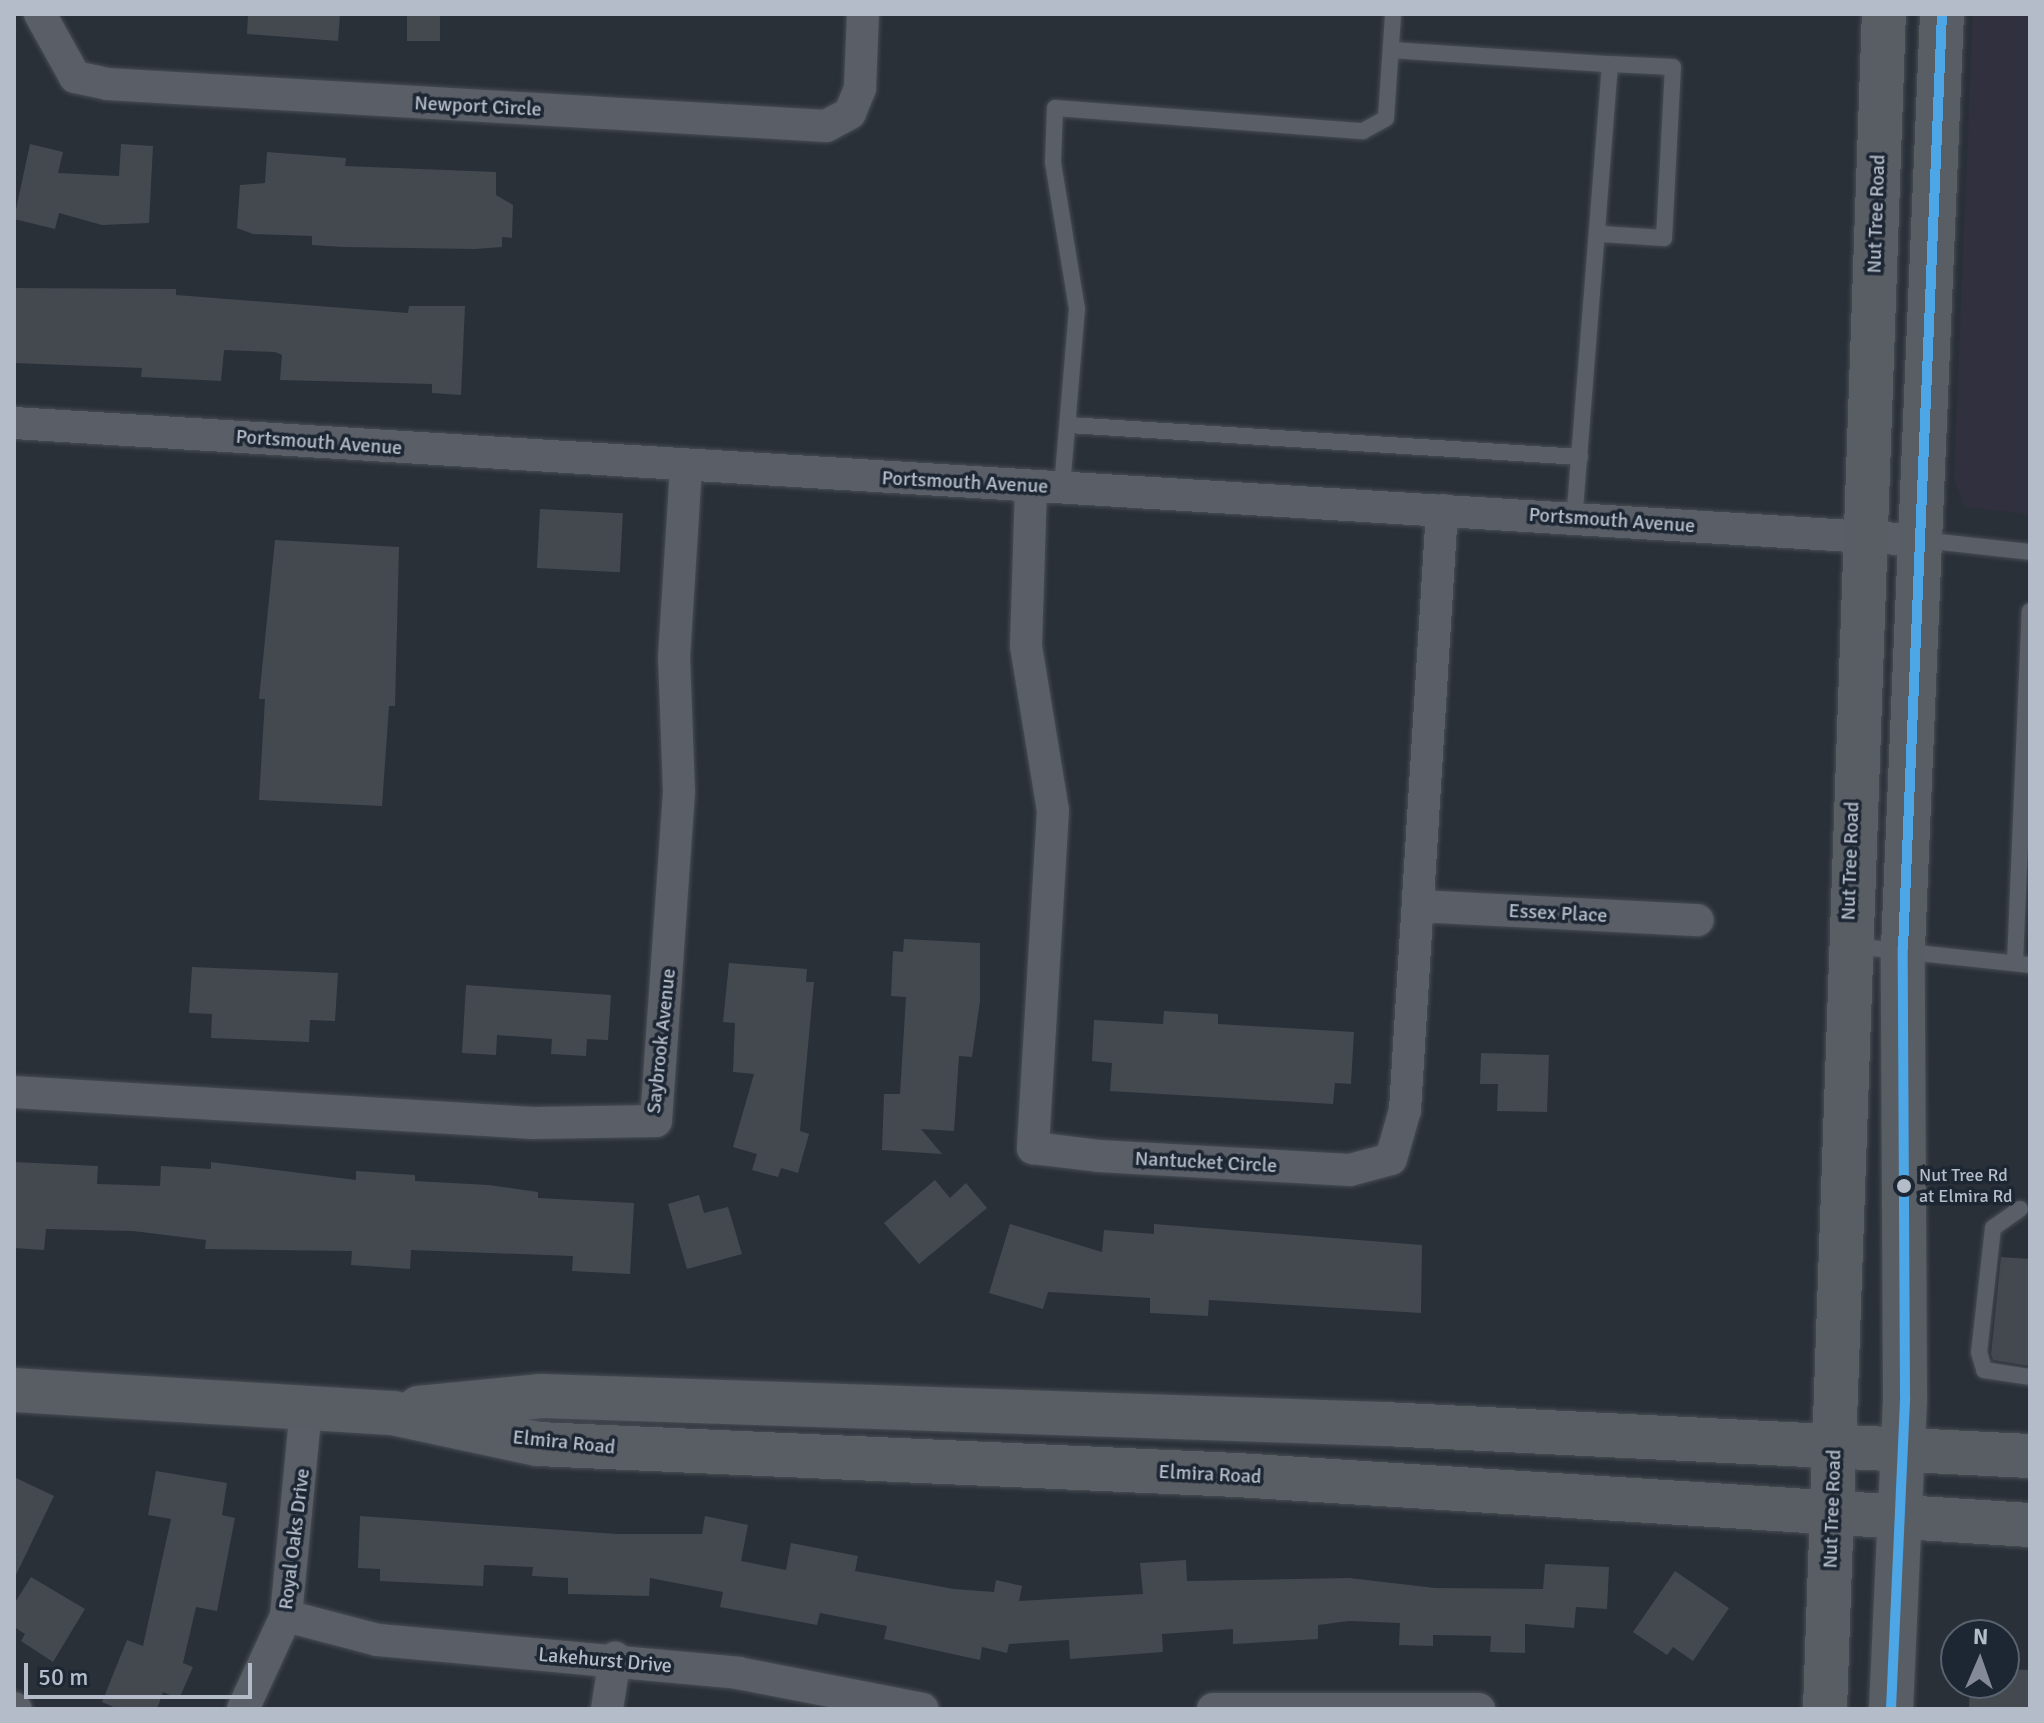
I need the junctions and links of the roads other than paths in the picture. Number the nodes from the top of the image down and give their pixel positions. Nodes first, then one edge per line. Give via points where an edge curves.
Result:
1 (40, 14) edge
2 (863, 14) edge
3 (1393, 14) edge
4 (1884, 14) edge
5 (1942, 14) edge
6 (1391, 50) junction
7 (1610, 64) junction
8 (1601, 234) junction
9 (14, 423) edge
10 (1069, 425) junction
11 (1580, 457) junction
12 (686, 465) junction
13 (1047, 486) junction
14 (1442, 510) junction
15 (1574, 518) junction
16 (1863, 536) junction
17 (1917, 540) junction
18 (2030, 552) edge
19 (2030, 611) edge
20 (1419, 906) junction
21 (1698, 920) dead end
22 (1847, 946) junction
23 (1903, 948) junction
24 (2023, 964) edge
25 (14, 1092) edge
26 (2020, 1209) dead end
27 (2030, 1377) edge
28 (14, 1390) edge
29 (306, 1408) junction
30 (393, 1413) junction
31 (1835, 1442) junction
32 (1904, 1445) junction
33 (2030, 1456) edge
34 (1832, 1512) junction
35 (1901, 1515) junction
36 (2030, 1525) edge
37 (286, 1616) junction
38 (615, 1658) junction
39 (243, 1709) edge
40 (607, 1709) edge
41 (923, 1709) edge
42 (1213, 1709) edge
43 (1479, 1709) edge
44 (1825, 1709) edge
45 (1891, 1709) edge

1 - 2 street, Newport Circle via 75,77 107,84 826,126 850,113 860,88
3 - 6 lane
4 - 16 main road, Nut Tree Road
5 - 17 main road
6 - 7 lane
6 - 10 lane via 1386,118 1363,131 1055,108 1053,162 1077,309
7 - 8 lane
7 - 8 lane via 1673,67 1664,238
8 - 11 lane
9 - 12 street, Portsmouth Avenue
10 - 11 lane
10 - 13 lane
11 - 15 lane
12 - 13 street, Portsmouth Avenue
12 - 25 street, Saybrook Avenue via 674,658 679,792 656,1121 533,1123
13 - 14 street, Portsmouth Avenue
13 - 20 street, Nantucket Circle via 1026,646 1053,810 1033,1148 1350,1170 1391,1159 1405,1110
14 - 15 street, Portsmouth Avenue
14 - 20 street, Nantucket Circle
15 - 16 street, Portsmouth Avenue
16 - 17 street, Portsmouth Avenue
16 - 22 main road, Nut Tree Road
17 - 18 lane
17 - 23 main road
19 - 24 lane
20 - 21 street, Essex Place
22 - 23 lane
22 - 31 main road, Nut Tree Road
23 - 24 lane
23 - 32 main road
26 - 27 lane via 1993,1228 1979,1352 1984,1370
28 - 29 main road, Elmira Road
29 - 30 main road, Elmira Road
29 - 37 street, Royal Oaks Drive
30 - 31 main road, Elmira Road via 541,1396
30 - 34 main road, Elmira Road via 538,1444
31 - 32 main road, Elmira Road
31 - 34 main road, Nut Tree Road
32 - 33 main road, Elmira Road
32 - 35 main road
34 - 35 main road, Elmira Road
34 - 44 main road, Nut Tree Road
35 - 36 main road, Elmira Road
35 - 45 main road
37 - 38 street, Lakehurst Drive via 378,1640
37 - 39 street, Royal Oaks Drive
38 - 40 street
38 - 41 street, Lakehurst Drive via 738,1673
42 - 43 street

